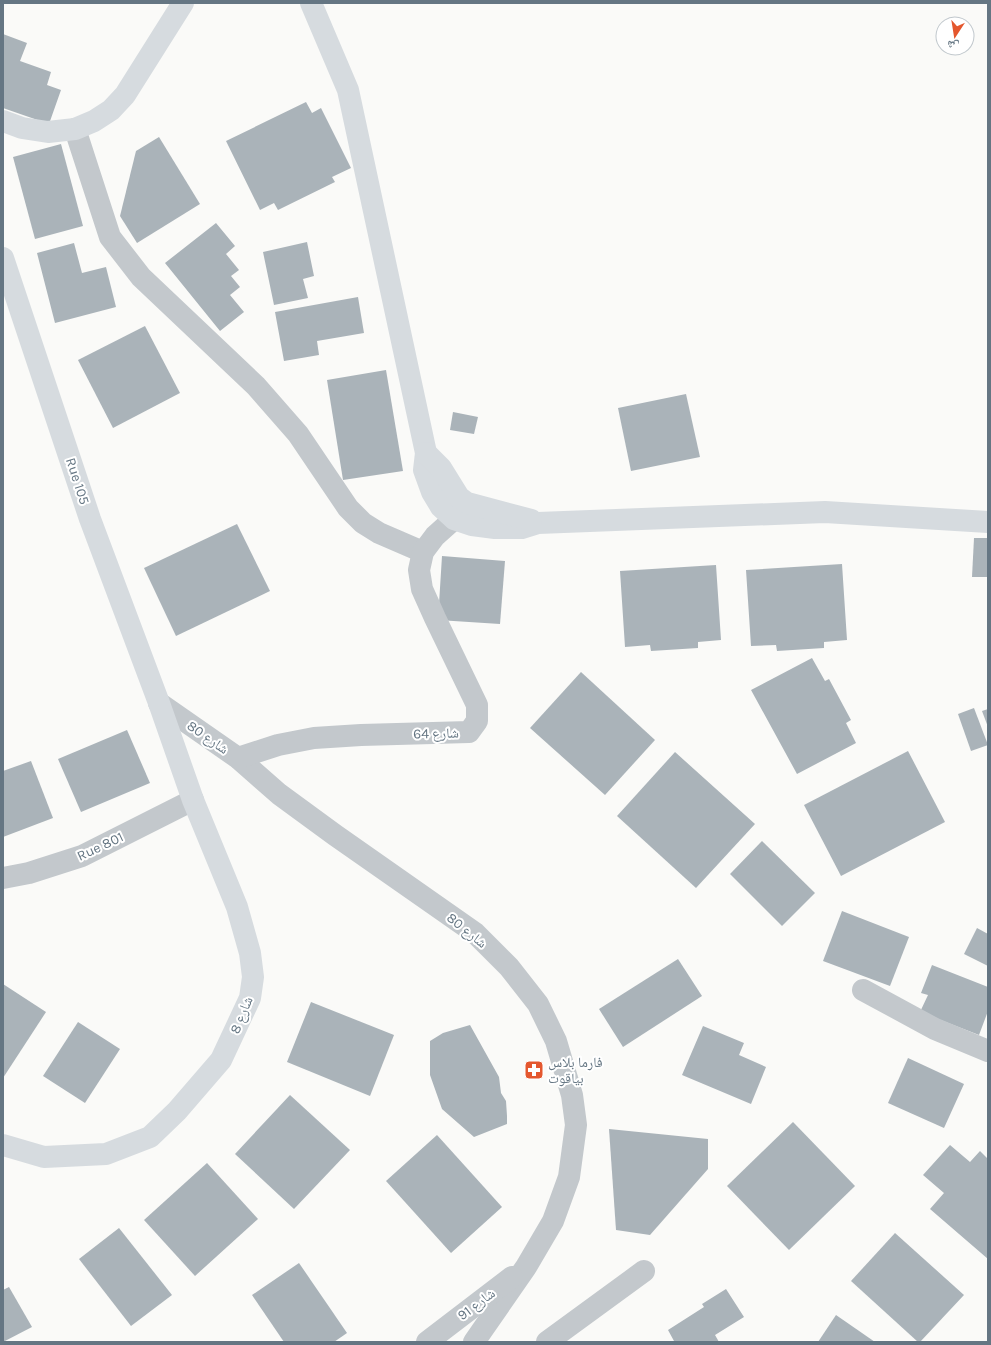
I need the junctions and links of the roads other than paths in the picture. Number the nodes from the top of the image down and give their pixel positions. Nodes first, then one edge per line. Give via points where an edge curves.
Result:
1 (183, 3) edge
2 (311, 3) edge
3 (3, 121) edge
4 (75, 129) junction
5 (3, 258) edge
6 (426, 453) junction
7 (454, 519) junction
8 (988, 522) edge
9 (538, 523) junction
10 (423, 552) junction
11 (159, 703) junction
12 (238, 758) junction
13 (193, 800) junction
14 (3, 878) edge
15 (864, 990) dead end
16 (988, 1051) edge
17 (3, 1145) edge
18 (526, 1267) junction
19 (644, 1271) dead end
20 (427, 1342) edge
21 (474, 1342) edge
22 (547, 1342) edge

1 - 4 street via 125,95 111,110
2 - 6 street via 348,90
3 - 4 street via 22,128 48,132
4 - 10 street via 110,237 140,277 256,386 298,434 348,508 379,533
5 - 11 street, Rue 105 via 90,519
6 - 7 street via 424,470 432,492 440,507
6 - 9 street via 441,468 459,497 467,503
7 - 9 street via 472,525 495,528 522,528
7 - 10 street, شارع 64 via 435,536
8 - 9 street via 825,512
10 - 12 street, شارع 64 via 419,570 422,589 477,705 477,721 469,732 361,734 314,738 278,745
11 - 12 street, شارع 80
11 - 13 street, شارع 8
12 - 18 street, شارع 80 via 279,794 475,933 509,967 538,1004 556,1041 572,1095 576,1125 569,1177 554,1221
13 - 14 street, Rue 801 via 82,856 29,873
13 - 17 street, شارع 8 via 237,907 253,976 250,998 221,1060 177,1111 150,1137 106,1154 44,1158
15 - 16 street via 935,1029
18 - 20 street, شارع 91
18 - 21 street, شارع 80
19 - 22 street

